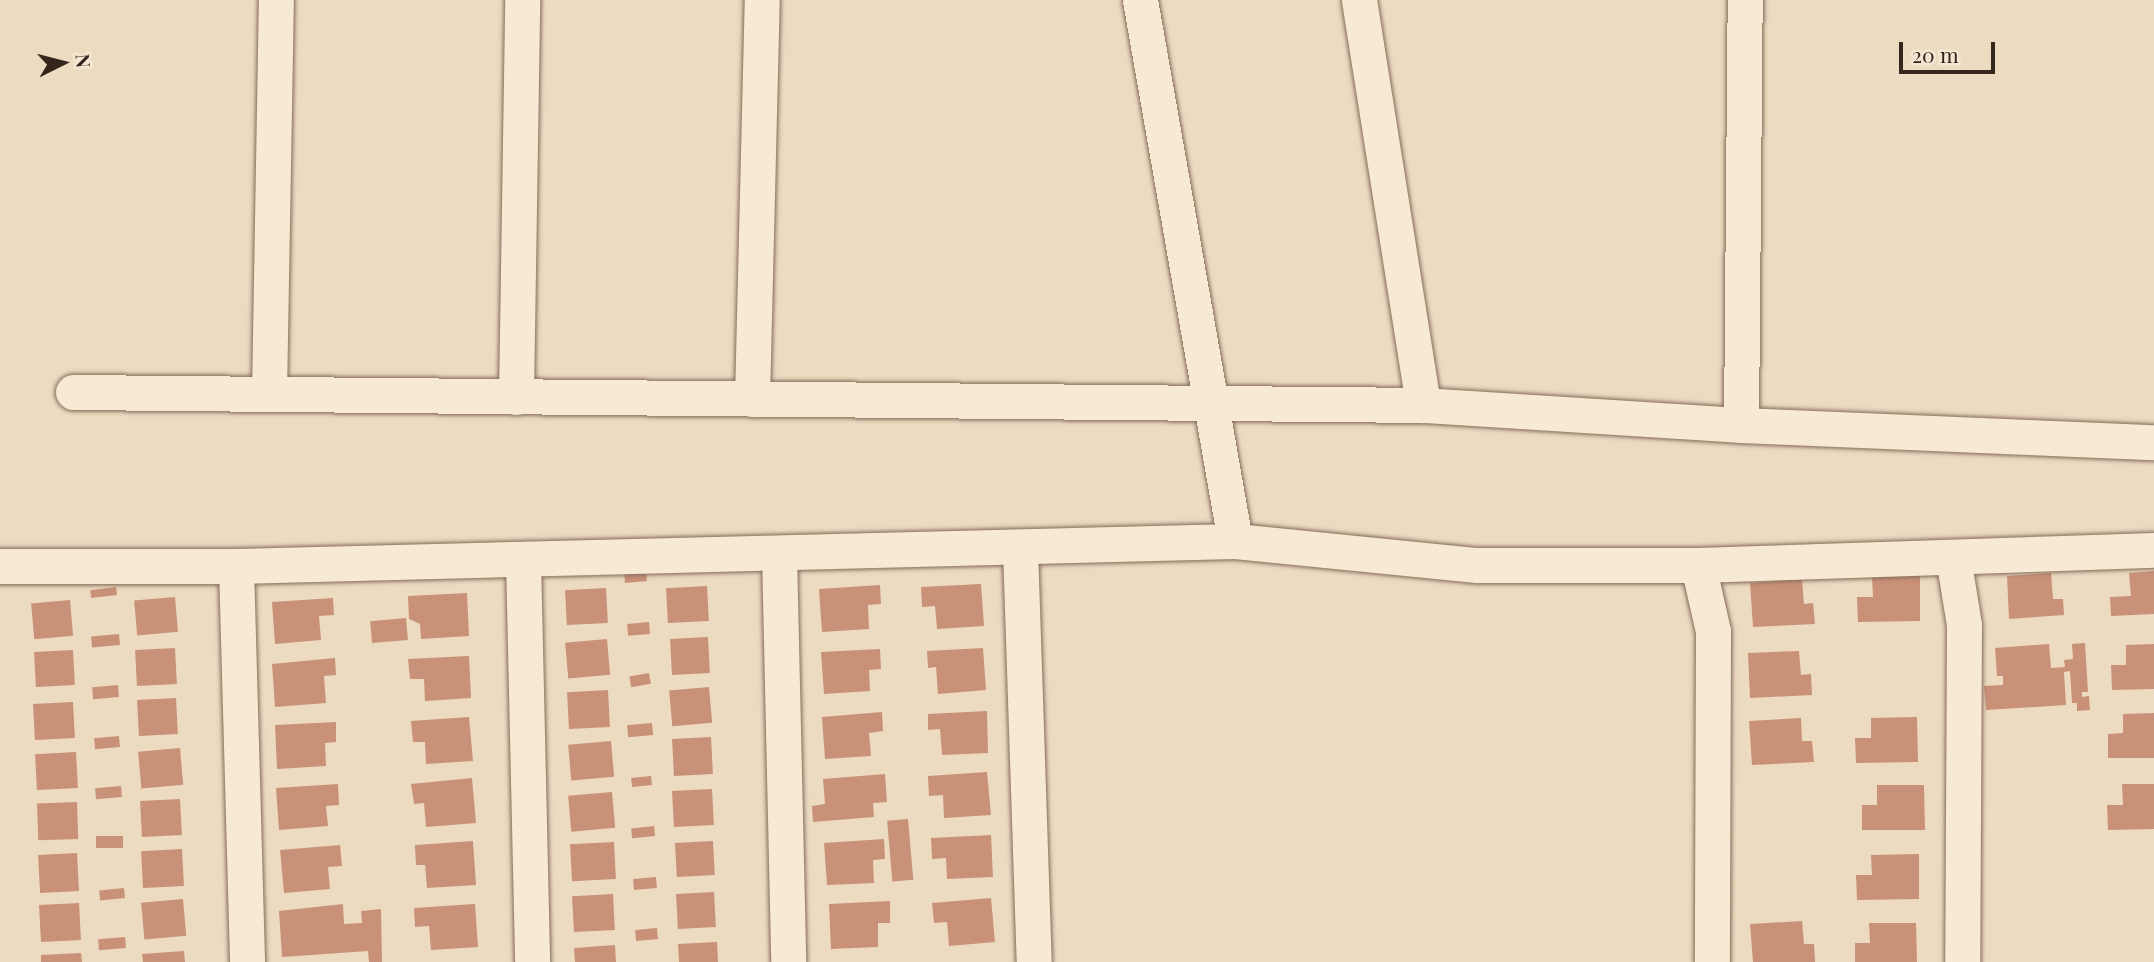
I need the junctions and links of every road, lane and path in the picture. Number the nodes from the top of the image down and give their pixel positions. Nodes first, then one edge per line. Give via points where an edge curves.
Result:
1 (276, 0) edge
2 (522, 0) edge
3 (762, 0) edge
4 (1140, 0) edge
5 (1359, 0) edge
6 (1745, 0) edge
7 (73, 392) dead end
8 (269, 394) junction
9 (516, 397) junction
10 (752, 399) junction
11 (1212, 403) junction
12 (1423, 405) junction
13 (1741, 425) junction
14 (2154, 442) edge
15 (1235, 541) junction
16 (1020, 548) junction
17 (2154, 550) edge
18 (779, 553) junction
19 (1953, 557) junction
20 (523, 559) junction
21 (1698, 565) junction
22 (0, 566) edge
23 (236, 566) junction
24 (247, 962) edge
25 (532, 962) edge
26 (788, 962) edge
27 (1034, 962) edge
28 (1712, 962) edge
29 (1962, 962) edge

1 - 8 street
2 - 9 street
3 - 10 street
4 - 11 street
5 - 12 street
6 - 13 street
7 - 8 street
8 - 9 street
9 - 10 street
10 - 11 street
11 - 12 street
11 - 15 street
12 - 13 street
13 - 14 street
15 - 16 street
15 - 21 street via 1477,565
16 - 18 street
16 - 27 street
17 - 19 street
18 - 20 street
18 - 26 street
19 - 21 street
19 - 29 street via 1964,625
20 - 23 street
20 - 25 street
21 - 28 street via 1713,631
22 - 23 street
23 - 24 street

